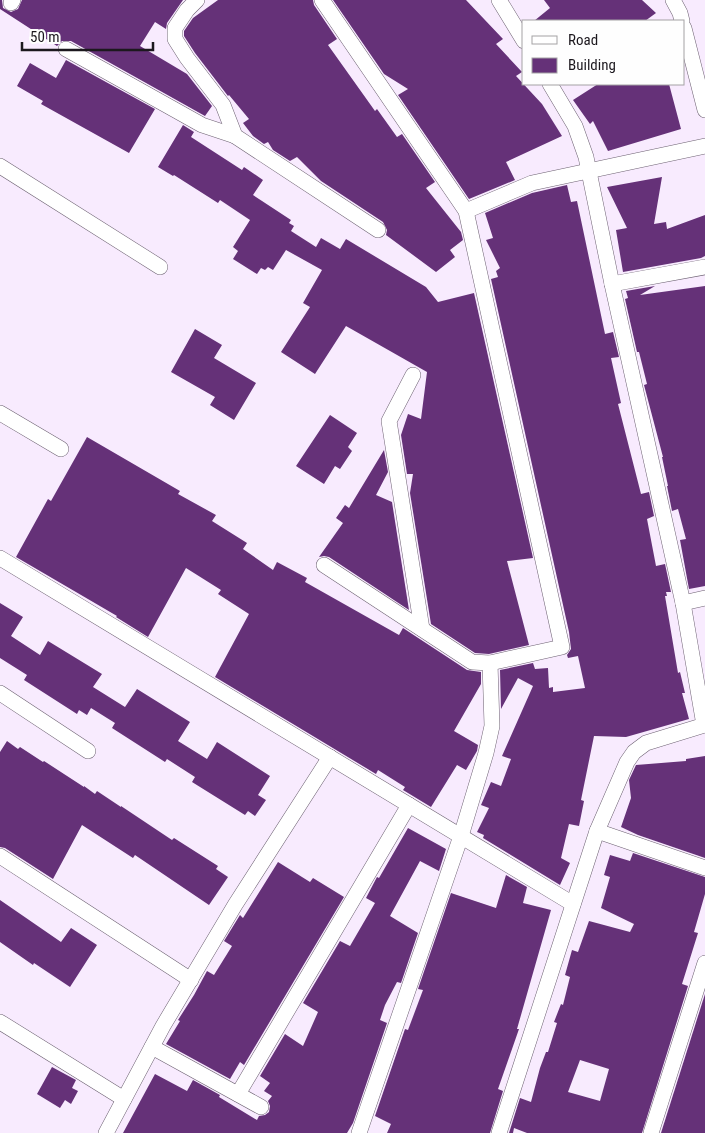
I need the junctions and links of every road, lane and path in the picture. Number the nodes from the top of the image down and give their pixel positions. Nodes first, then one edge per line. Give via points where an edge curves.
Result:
1 (197, 0) edge
2 (322, 0) edge
3 (499, 0) edge
4 (672, 0) edge
5 (682, 20) edge
6 (685, 32) edge
7 (522, 38) edge
8 (66, 49) dead end
9 (551, 85) edge
10 (705, 110) edge
11 (236, 136) junction
12 (705, 146) edge
13 (1, 169) edge
14 (588, 170) junction
15 (466, 211) junction
16 (378, 230) dead end
17 (160, 267) dead end
18 (705, 267) edge
19 (612, 284) junction
20 (414, 375) dead end
21 (0, 413) edge
22 (61, 449) dead end
23 (0, 558) edge
24 (324, 566) dead end
25 (705, 598) edge
26 (683, 603) junction
27 (422, 629) junction
28 (490, 663) junction
29 (0, 694) edge
30 (705, 725) edge
31 (88, 751) dead end
32 (330, 757) junction
33 (410, 805) junction
34 (597, 832) junction
35 (461, 836) junction
36 (0, 856) edge
37 (705, 868) edge
38 (573, 904) junction
39 (705, 963) edge
40 (190, 980) junction
41 (0, 1022) edge
42 (152, 1047) junction
43 (238, 1094) junction
44 (124, 1099) junction
45 (261, 1108) dead end
46 (501, 1132) edge
47 (106, 1133) edge
48 (359, 1133) edge
49 (651, 1133) edge

1 - 11 street via 175,28 175,39 223,105
2 - 15 street
3 - 7 street
4 - 5 street
6 - 10 street
8 - 11 street via 202,125
9 - 14 street via 575,126
11 - 16 street
12 - 14 street
13 - 17 street
14 - 15 street via 532,183
14 - 19 street
15 - 28 street via 562,647
18 - 19 street
19 - 26 street
20 - 27 street via 389,421
21 - 22 street
23 - 32 street
24 - 27 street
25 - 26 street
26 - 30 street
27 - 28 street via 472,662
28 - 35 street via 492,726
29 - 31 street
30 - 34 street via 646,743 634,752
32 - 33 street
32 - 40 street
33 - 35 street
33 - 43 street
34 - 37 street
34 - 38 street
35 - 38 street
35 - 48 street
36 - 40 street
38 - 46 street
39 - 49 street
40 - 42 street
41 - 44 street
42 - 43 street
42 - 44 street
43 - 45 street
44 - 47 street

